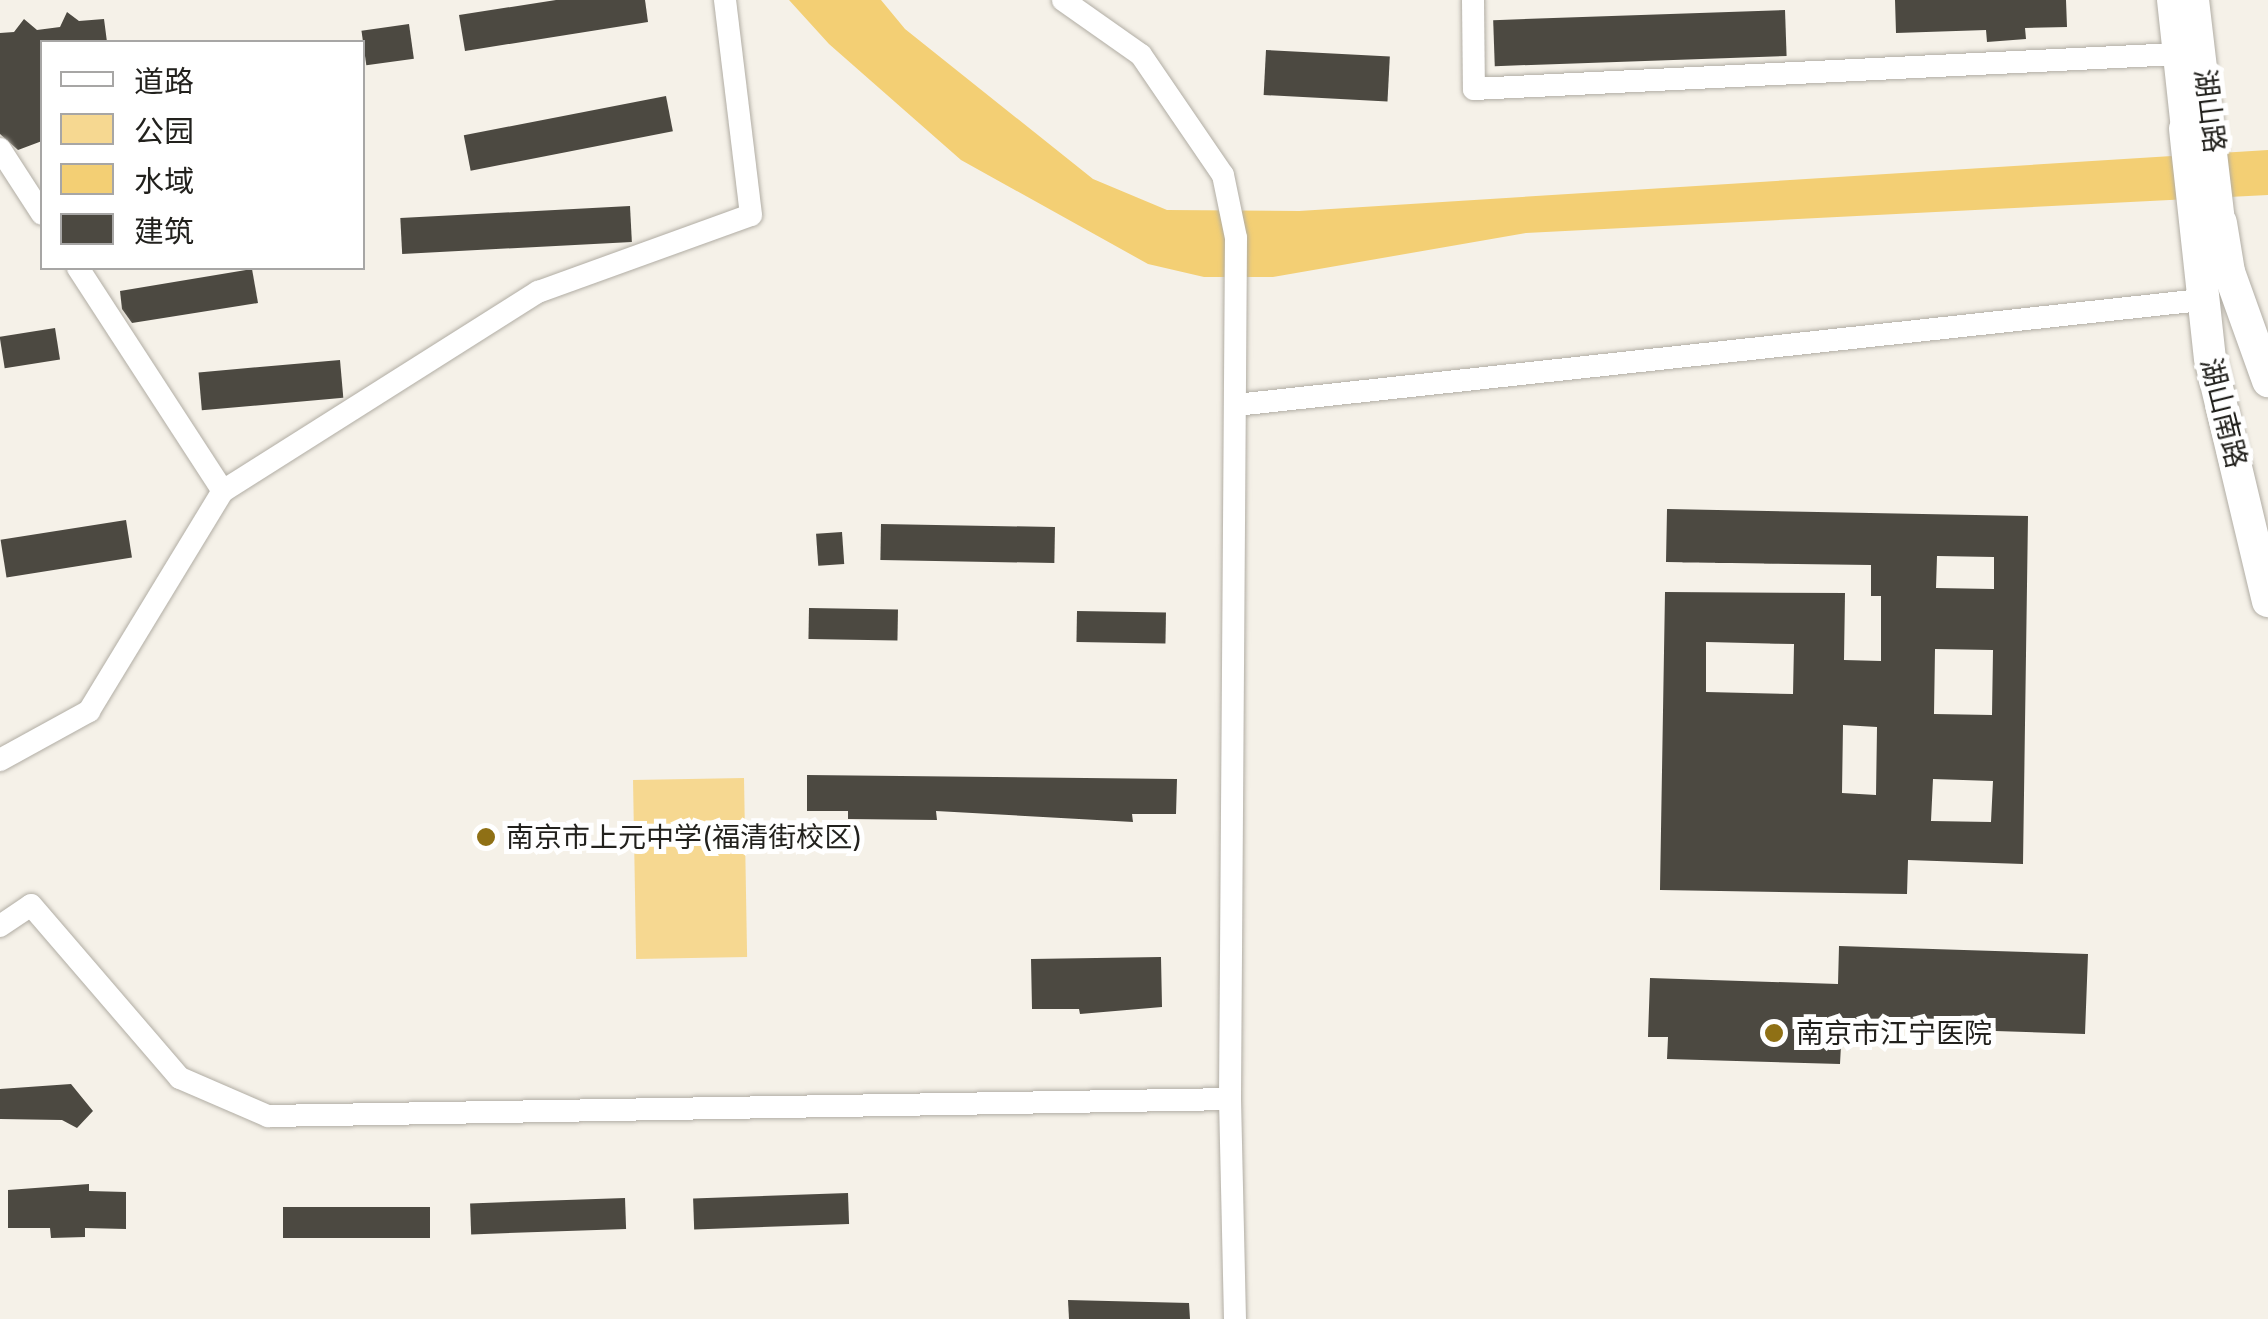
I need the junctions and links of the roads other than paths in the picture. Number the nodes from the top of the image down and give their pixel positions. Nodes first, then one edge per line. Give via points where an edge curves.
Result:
1 (725, 0) edge
2 (1063, 0) edge
3 (1472, 0) edge
4 (2171, 0) edge
5 (2194, 0) edge
6 (2178, 54) junction
7 (2200, 127) junction
8 (0, 148) edge
9 (40, 211) edge
10 (2206, 223) junction
11 (79, 270) edge
12 (2201, 300) junction
13 (2268, 381) edge
14 (1236, 405) junction
15 (224, 490) junction
16 (2268, 602) edge
17 (0, 760) edge
18 (0, 926) edge
19 (1230, 1099) junction
20 (1235, 1319) edge

1 - 15 street via 751,215 538,292
2 - 14 street via 1141,54 1223,175 1236,238
3 - 6 street via 1474,89
4 - 6 street, 湖山路
5 - 7 street, 湖山路
6 - 7 street, 湖山路
7 - 10 main road, 湖山路
8 - 9 street
10 - 12 main road, 湖山南路
10 - 13 main road, 湖山南路
11 - 15 street
12 - 14 street
12 - 16 main road, 湖山南路
14 - 19 street
15 - 17 street via 89,711
18 - 19 street via 31,904 180,1078 268,1116
19 - 20 street

